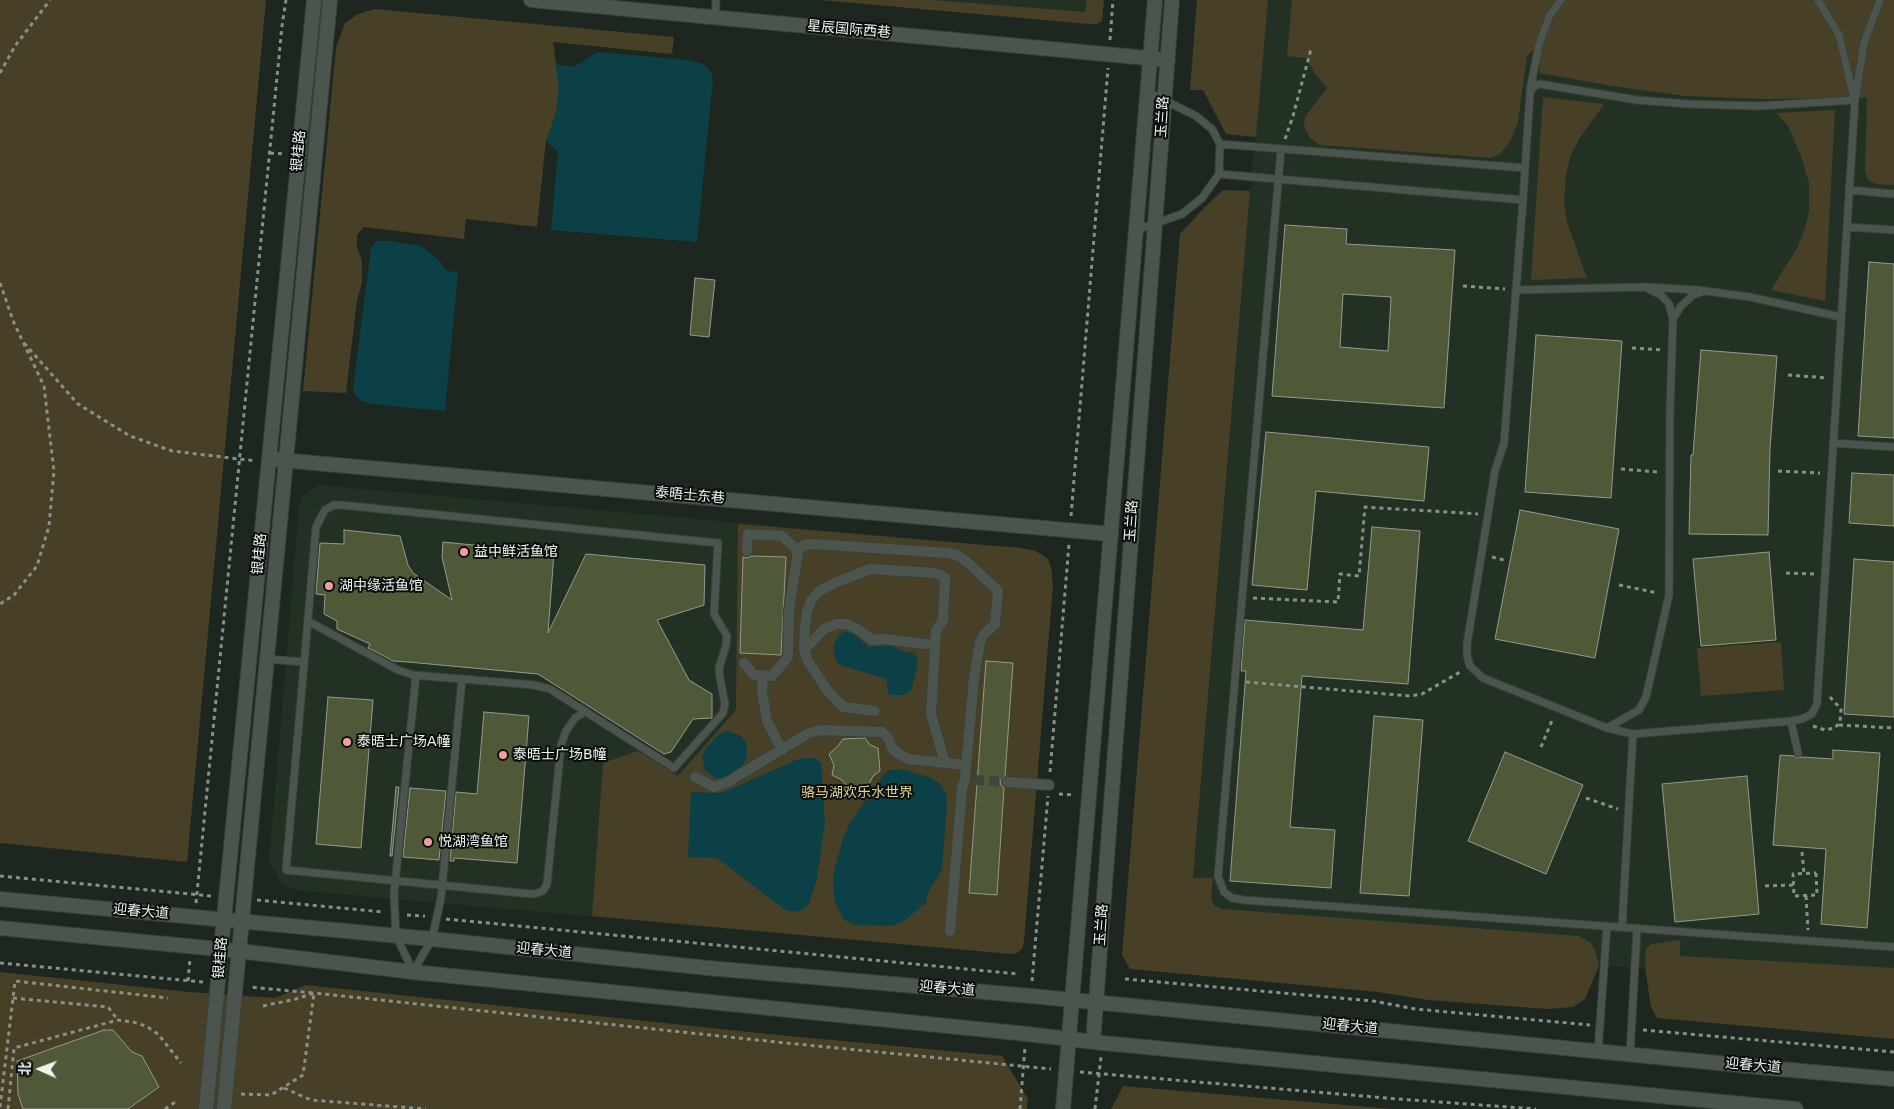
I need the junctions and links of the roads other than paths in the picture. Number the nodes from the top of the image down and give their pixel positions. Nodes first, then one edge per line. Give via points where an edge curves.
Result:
1 (314, 0) edge
2 (330, 0) edge
3 (531, 0) edge
4 (716, 0) edge
5 (1155, 0) edge
6 (1172, 0) edge
7 (1561, 0) edge
8 (1818, 0) edge
9 (1880, 0) edge
10 (563, 2) edge
11 (715, 18) junction
12 (1150, 58) junction
13 (1168, 60) junction
14 (1148, 92) junction
15 (1530, 93) junction
16 (1164, 100) junction
17 (1855, 100) junction
18 (1220, 144) junction
19 (1281, 149) junction
20 (1525, 168) junction
21 (1219, 174) junction
22 (1279, 179) junction
23 (1849, 190) junction
24 (1894, 194) edge
25 (1523, 200) junction
26 (1155, 223) junction
27 (1847, 227) junction
28 (1136, 230) junction
29 (1894, 230) edge
30 (1646, 287) junction
31 (1516, 290) junction
32 (1706, 291) junction
33 (1842, 317) junction
34 (1673, 319) junction
35 (1833, 443) junction
36 (1894, 447) edge
37 (286, 460) junction
38 (269, 461) junction
39 (1111, 534) junction
40 (747, 551) dead end
41 (798, 551) junction
42 (308, 621) junction
43 (935, 645) junction
44 (804, 650) junction
45 (267, 659) junction
46 (304, 662) junction
47 (744, 663) dead end
48 (416, 675) junction
49 (763, 676) junction
50 (462, 679) junction
51 (875, 711) dead end
52 (585, 712) junction
53 (1791, 721) junction
54 (1607, 728) junction
55 (1633, 734) junction
56 (782, 750) junction
57 (1798, 752) dead end
58 (945, 763) junction
59 (966, 766) junction
60 (695, 777) dead end
61 (1007, 782) tunnel mouth
62 (1048, 789) road end
63 (395, 880) junction
64 (442, 885) junction
65 (0, 900) edge
66 (224, 921) junction
67 (242, 923) junction
68 (1607, 926) junction
69 (1622, 927) junction
70 (0, 928) edge
71 (1637, 928) junction
72 (950, 932) dead end
73 (396, 936) junction
74 (432, 940) junction
75 (1894, 947) edge
76 (222, 949) junction
77 (239, 951) junction
78 (413, 972) junction
79 (1071, 1000) junction
80 (1097, 1003) junction
81 (1068, 1039) junction
82 (1093, 1042) junction
83 (1598, 1051) junction
84 (1630, 1054) junction
85 (1894, 1078) edge
86 (206, 1109) edge
87 (224, 1109) edge
88 (1063, 1109) edge
89 (1796, 1109) edge

1 - 38 street, 银桂路
2 - 37 street, 银桂路
3 - 10 street, 星辰国际西巷
4 - 11 lane
5 - 12 street, 玉兰路
6 - 13 street, 玉兰路
7 - 15 lane via 1549,17 1539,45
8 - 17 lane via 1838,35
9 - 17 lane via 1864,43
10 - 11 street, 星辰国际西巷
11 - 12 street, 星辰国际西巷
12 - 13 street, 星辰国际西巷
12 - 14 street, 玉兰路
13 - 16 street, 玉兰路
14 - 16 lane
14 - 28 street, 玉兰路
15 - 17 lane via 1540,84 1637,100 1688,104 1758,106
15 - 20 lane
16 - 18 lane via 1196,116 1212,129
16 - 26 street, 玉兰路
17 - 23 lane
18 - 19 lane
18 - 21 lane
19 - 20 lane
19 - 22 lane
20 - 25 lane
21 - 22 lane
21 - 26 lane via 1202,198 1182,214
22 - 25 lane
22 - 68 lane via 1218,876 1224,892 1232,898 1244,900
23 - 24 lane
23 - 27 lane
25 - 31 lane
26 - 28 lane
26 - 80 street, 玉兰路
27 - 29 lane
27 - 33 lane
28 - 39 street, 玉兰路
30 - 31 lane
30 - 32 lane
30 - 34 lane via 1669,304
31 - 54 lane via 1504,443 1495,471 1467,655 1470,666 1483,678
32 - 33 lane
32 - 34 lane via 1681,306
33 - 35 lane
34 - 54 lane via 1669,595 1646,697 1638,710
35 - 36 lane
35 - 53 lane via 1817,704 1812,714
37 - 38 street, 泰晤士东巷
37 - 39 street, 泰晤士东巷
37 - 45 street, 银桂路
38 - 66 street, 银桂路
39 - 79 street, 玉兰路
40 - 41 street via 748,534 782,536
41 - 49 street via 788,658 772,676
41 - 59 street via 804,545 814,544 957,555 998,591 995,624 984,634 978,654
42 - 46 lane
42 - 48 lane via 398,670
42 - 52 lane via 316,527 325,510 334,505 718,543 714,614 727,636 719,668 725,704 723,713 674,768
43 - 44 street via 872,640 847,624 836,624 824,629
43 - 44 street via 936,631 943,620 945,578 934,573 870,570 819,591 807,612
43 - 58 street via 931,714
44 - 51 street via 826,690 843,707
45 - 46 lane
45 - 67 street, 银桂路
46 - 63 lane via 286,870
47 - 49 street via 754,675
48 - 50 lane
48 - 63 lane
49 - 56 street via 767,720
50 - 52 lane via 550,689
50 - 64 lane
52 - 64 lane via 575,718 561,745 547,884 543,891 534,894
53 - 55 lane
53 - 57 lane
54 - 55 lane
55 - 69 lane
56 - 58 street via 822,730 864,730 882,732 893,750 908,759
56 - 60 street via 720,786 714,787
58 - 59 street
59 - 72 street via 970,779 962,789
61 - 62 street
63 - 64 lane
63 - 73 lane
64 - 74 lane
65 - 66 street, 迎春大道
66 - 67 street, 迎春大道
66 - 76 street, 银桂路
67 - 73 street, 迎春大道
67 - 77 street, 银桂路
68 - 69 lane
68 - 83 lane
69 - 71 lane
70 - 76 street
71 - 75 lane
71 - 84 lane
73 - 74 street, 迎春大道
73 - 78 lane
74 - 78 lane
74 - 79 street, 迎春大道
76 - 77 street
76 - 86 street, 银桂路
77 - 78 street
77 - 87 street, 银桂路
78 - 81 street
79 - 80 street, 迎春大道
79 - 81 street, 玉兰路
80 - 82 street, 玉兰路
80 - 83 street, 迎春大道
81 - 82 street
81 - 88 street, 玉兰路
82 - 89 street
83 - 84 street, 迎春大道
84 - 85 street, 迎春大道

